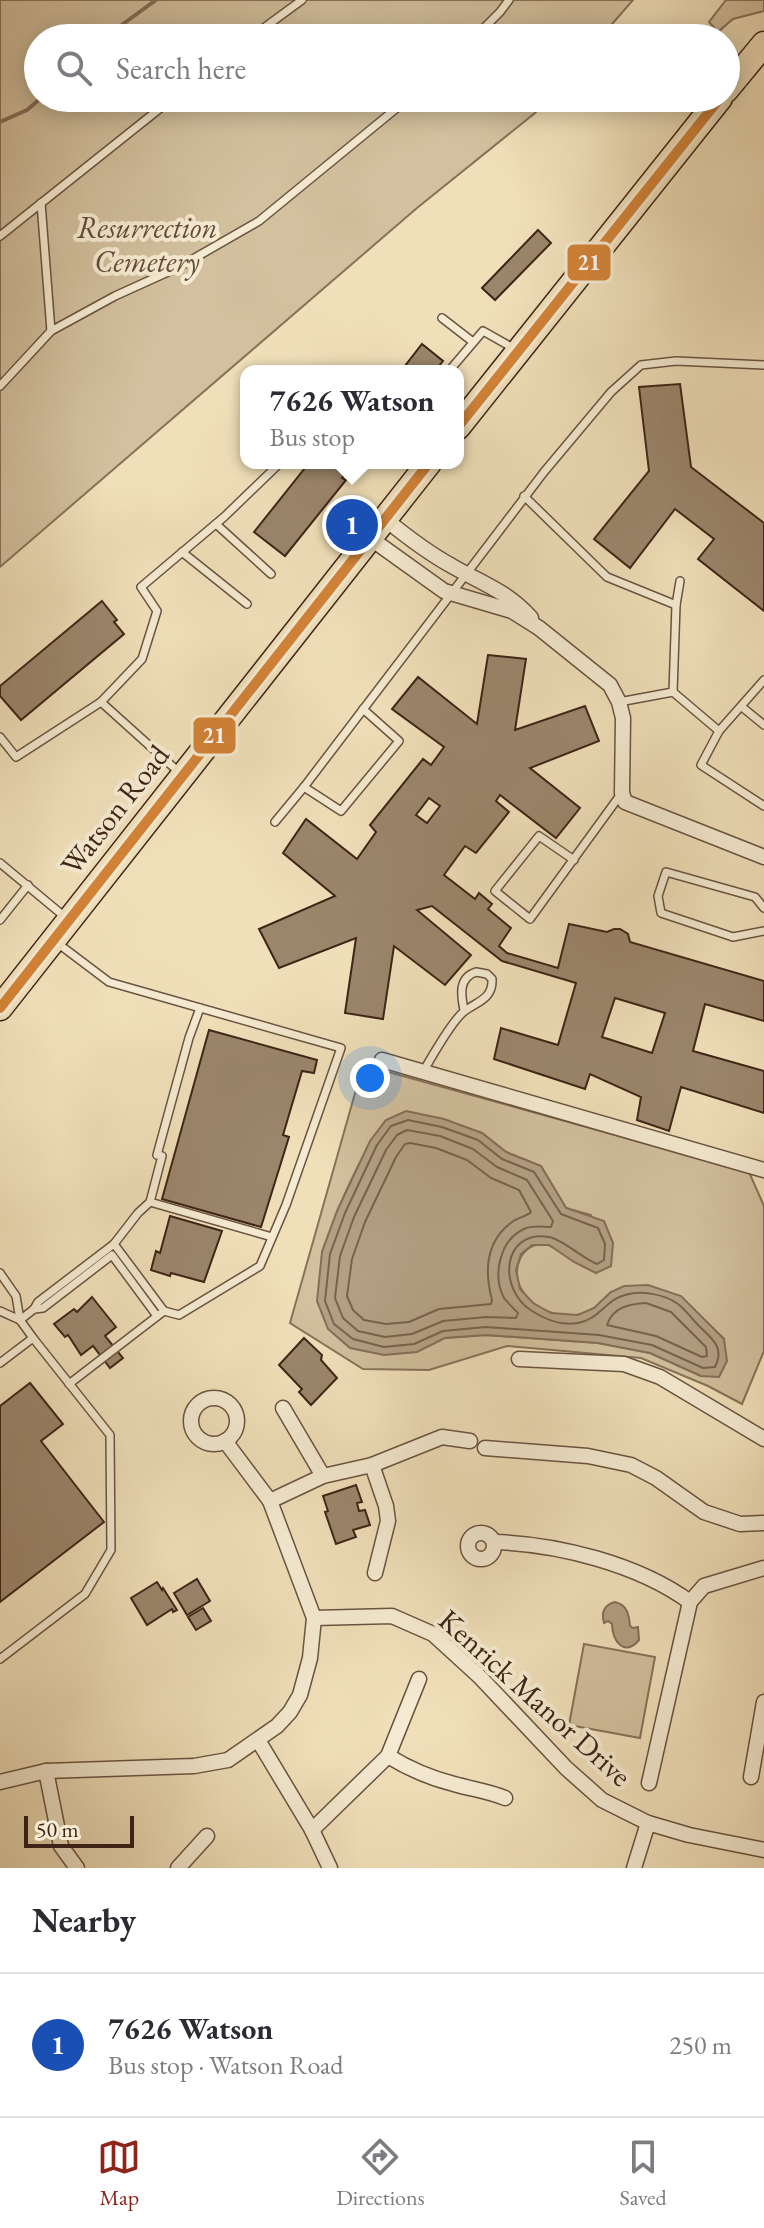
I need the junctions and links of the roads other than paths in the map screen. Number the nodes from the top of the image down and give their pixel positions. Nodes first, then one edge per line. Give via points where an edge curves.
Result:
1 (302, 0) edge
2 (509, 0) edge
3 (269, 24) edge
4 (488, 24) edge
5 (764, 44) edge
6 (740, 73) edge
7 (155, 112) edge
8 (392, 112) edge
9 (709, 112) edge
10 (41, 203) junction
11 (0, 236) edge
12 (442, 318) dead end
13 (51, 331) junction
14 (473, 342) junction
15 (519, 351) junction
16 (454, 365) edge
17 (764, 365) edge
18 (0, 386) edge
19 (465, 414) edge
20 (274, 469) edge
21 (424, 469) edge
22 (524, 496) junction
23 (385, 519) junction
24 (216, 524) junction
25 (370, 538) junction
26 (182, 552) junction
27 (466, 573) junction
28 (271, 574) dead end
29 (680, 581) dead end
30 (451, 593) junction
31 (247, 604) dead end
32 (676, 605) junction
33 (539, 628) junction
34 (764, 680) edge
35 (673, 692) junction
36 (101, 702) junction
37 (619, 702) junction
38 (742, 707) junction
39 (363, 709) junction
40 (764, 725) edge
41 (719, 731) junction
42 (0, 737) edge
43 (183, 775) junction
44 (304, 787) junction
45 (622, 793) junction
46 (764, 806) edge
47 (275, 822) dead end
48 (764, 857) edge
49 (574, 860) junction
50 (0, 863) edge
51 (28, 885) junction
52 (764, 908) edge
53 (0, 920) edge
54 (70, 921) junction
55 (764, 931) edge
56 (54, 940) junction
57 (0, 1008) edge
58 (200, 1008) junction
59 (464, 1010) junction
60 (382, 1060) dead end
61 (423, 1072) junction
62 (764, 1170) edge
63 (150, 1202) junction
64 (272, 1237) junction
65 (114, 1244) junction
66 (0, 1273) edge
67 (34, 1309) junction
68 (0, 1311) edge
69 (160, 1314) junction
70 (20, 1320) junction
71 (33, 1338) junction
72 (519, 1359) dead end
73 (0, 1363) edge
74 (69, 1384) junction
75 (283, 1408) dead end
76 (764, 1439) edge
77 (225, 1441) dead end
78 (470, 1441) dead end
79 (485, 1448) dead end
80 (372, 1465) junction
81 (323, 1476) junction
82 (270, 1501) junction
83 (764, 1523) edge
84 (494, 1542) dead end
85 (764, 1568) edge
86 (375, 1573) dead end
87 (690, 1602) junction
88 (314, 1618) junction
89 (0, 1659) edge
90 (419, 1679) dead end
91 (764, 1702) edge
92 (258, 1740) junction
93 (388, 1756) junction
94 (46, 1771) junction
95 (751, 1777) dead end
96 (0, 1782) edge
97 (649, 1783) dead end
98 (505, 1798) dead end
99 (648, 1823) junction
100 (312, 1830) junction
101 (207, 1836) dead end
102 (764, 1850) edge
103 (77, 1868) edge
104 (178, 1868) edge
105 (330, 1868) edge
106 (634, 1868) edge

1 - 3 lane
2 - 4 lane
5 - 6 main road
7 - 10 lane
8 - 13 lane via 259,221
9 - 15 main road
10 - 11 lane
10 - 13 lane
12 - 14 lane
13 - 18 lane
14 - 15 lane via 483,331
14 - 16 lane
15 - 19 main road
17 - 22 lane via 641,365 611,392
20 - 24 lane
21 - 23 main road, Watson Road
22 - 27 lane
22 - 32 lane via 607,577
23 - 25 main road, Watson Road
23 - 27 street
24 - 26 lane
24 - 28 lane
25 - 30 street
25 - 43 main road, Watson Road
26 - 31 lane
26 - 36 lane via 141,587 157,611 142,659
27 - 30 lane
27 - 33 street via 516,602
29 - 32 lane
30 - 33 street via 512,611
30 - 39 lane
32 - 35 lane
33 - 37 street via 610,685
34 - 38 lane
35 - 37 lane
35 - 41 lane
36 - 42 lane via 16,757
36 - 43 lane
37 - 45 street
38 - 40 lane
38 - 41 lane
39 - 44 lane
39 - 44 lane via 399,741 341,811
41 - 46 lane via 701,765
43 - 54 main road, Watson Road
44 - 47 lane
45 - 48 street via 625,802
45 - 49 lane
49 - 49 lane via 530,919 495,891 539,836
50 - 51 lane
51 - 53 lane
51 - 54 lane
52 - 55 lane via 755,897 666,872 658,896 661,913 733,937
54 - 56 main road, Watson Road
56 - 57 main road, Watson Road
56 - 58 lane via 109,982
58 - 63 lane via 157,1155 162,1156
58 - 64 lane via 341,1048
59 - 59 lane via 490,992 492,979 487,974 476,972 466,978
59 - 61 lane
60 - 61 street
61 - 62 street
63 - 64 lane
63 - 65 lane
64 - 69 lane via 260,1266 179,1315
65 - 67 lane
65 - 69 lane
66 - 70 lane via 16,1296
67 - 69 lane via 43,1308 112,1255
67 - 70 lane
68 - 70 lane
69 - 74 lane
70 - 71 lane
71 - 73 lane
71 - 74 lane
72 - 76 street via 624,1364 660,1377
74 - 89 lane via 110,1435 111,1550 85,1594
75 - 81 street
77 - 82 street
78 - 80 street via 442,1437
79 - 83 street via 631,1465 704,1512 740,1524
80 - 81 street
80 - 86 street via 388,1521
81 - 82 street
82 - 88 street
84 - 87 street via 580,1555 668,1586
85 - 87 street via 704,1586
87 - 97 street
88 - 92 street via 300,1695
88 - 99 street, Kenrick Manor Drive via 392,1616 433,1634 602,1800
90 - 93 street
91 - 95 street
92 - 94 street via 228,1760 194,1766
92 - 100 street
93 - 98 street via 412,1770
93 - 100 street
94 - 96 street
94 - 103 street via 61,1846
99 - 102 street, Kenrick Manor Drive
99 - 106 street
100 - 105 street
101 - 104 street

